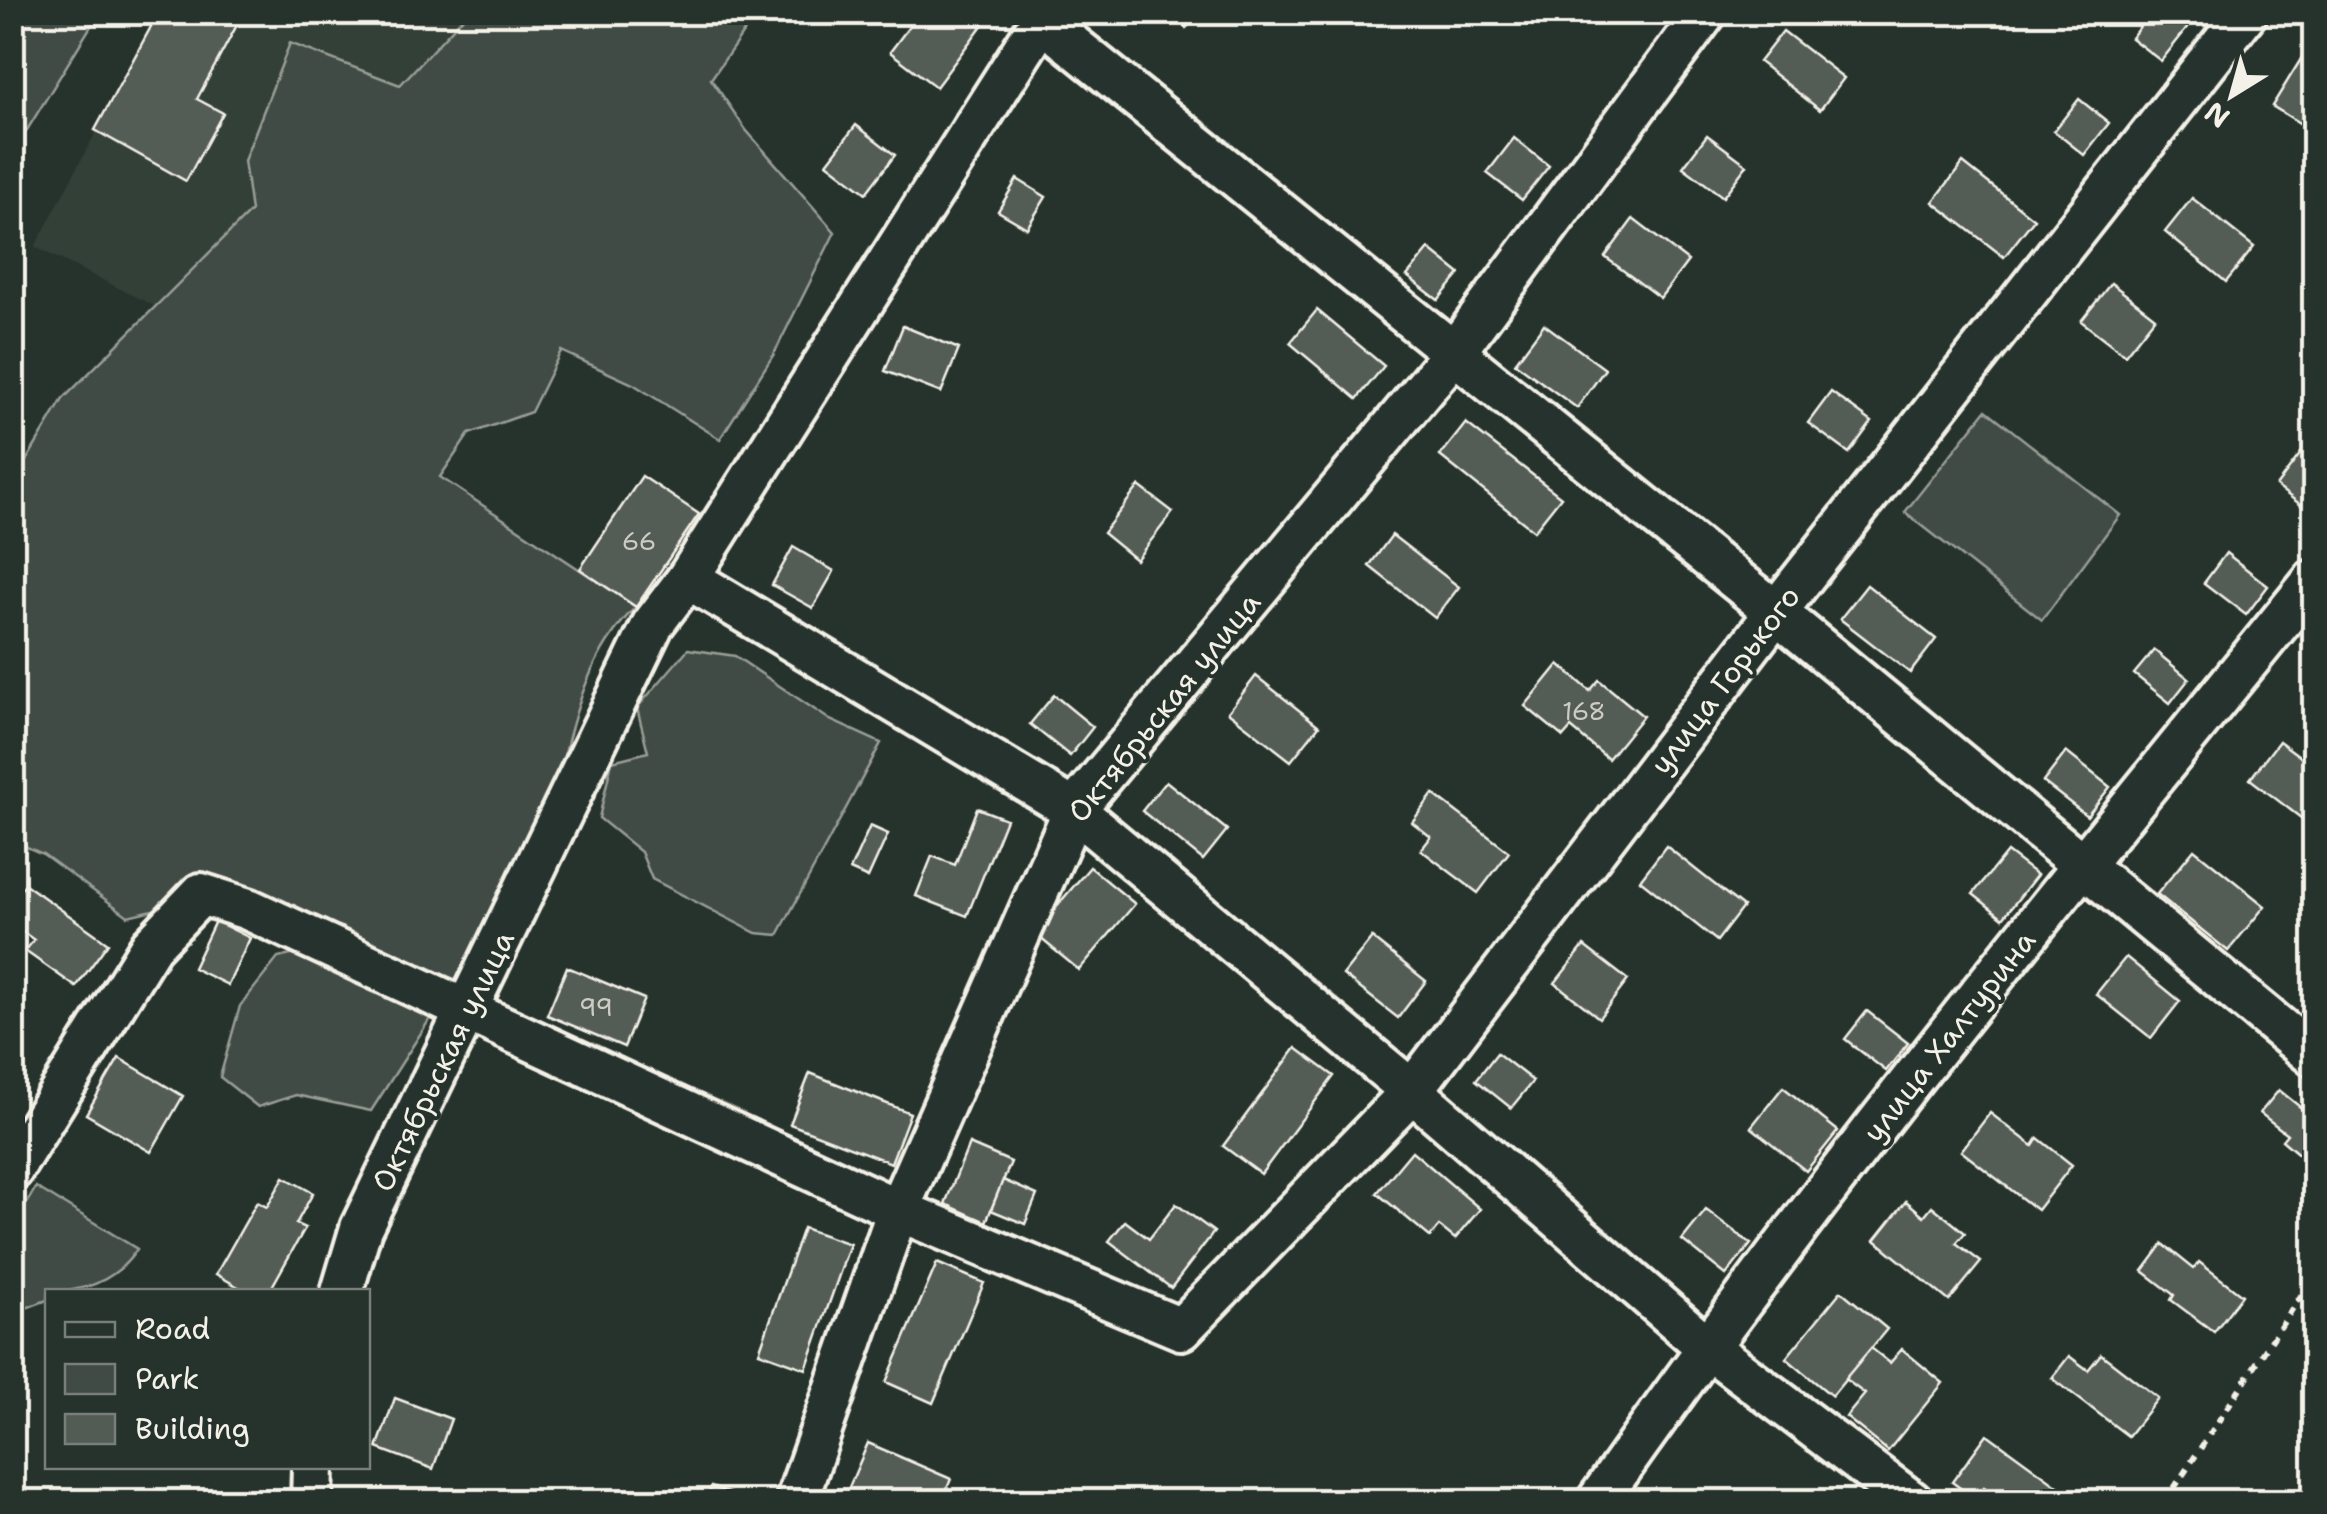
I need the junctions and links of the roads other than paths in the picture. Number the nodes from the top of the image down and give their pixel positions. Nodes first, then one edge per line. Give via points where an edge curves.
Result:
1 (1706, 12) edge
2 (2247, 12) edge
3 (1044, 16) edge
4 (1453, 354) junction
5 (688, 578) junction
6 (2314, 580) edge
7 (1776, 612) junction
8 (1074, 810) junction
9 (2084, 864) junction
10 (469, 1012) junction
11 (2314, 1056) edge
12 (1412, 1091) junction
13 (12, 1170) edge
14 (898, 1210) junction
15 (343, 1289) edge
16 (1706, 1346) junction
17 (313, 1469) edge
18 (312, 1502) edge
19 (796, 1502) edge
20 (1597, 1502) edge
21 (1912, 1502) edge

1 - 4 street, Октябрьская улица
2 - 7 street, улица Горького
3 - 4 street
3 - 5 street, Октябрьская улица
4 - 7 street
4 - 8 street, Октябрьская улица
5 - 8 street
5 - 10 street, Октябрьская улица via 653,624
6 - 9 street, улица Халтурина
7 - 9 street
7 - 12 street, улица Горького
8 - 12 street
8 - 14 street, Октябрьская улица
9 - 11 street
9 - 16 street, улица Халтурина
10 - 13 street via 202,894 151,946
10 - 14 street
10 - 15 street, Октябрьская улица via 361,1228
12 - 14 street, улица Горького via 1181,1328
12 - 16 street
14 - 19 street, Октябрьская улица
16 - 20 street, улица Халтурина
16 - 21 street
17 - 18 street

